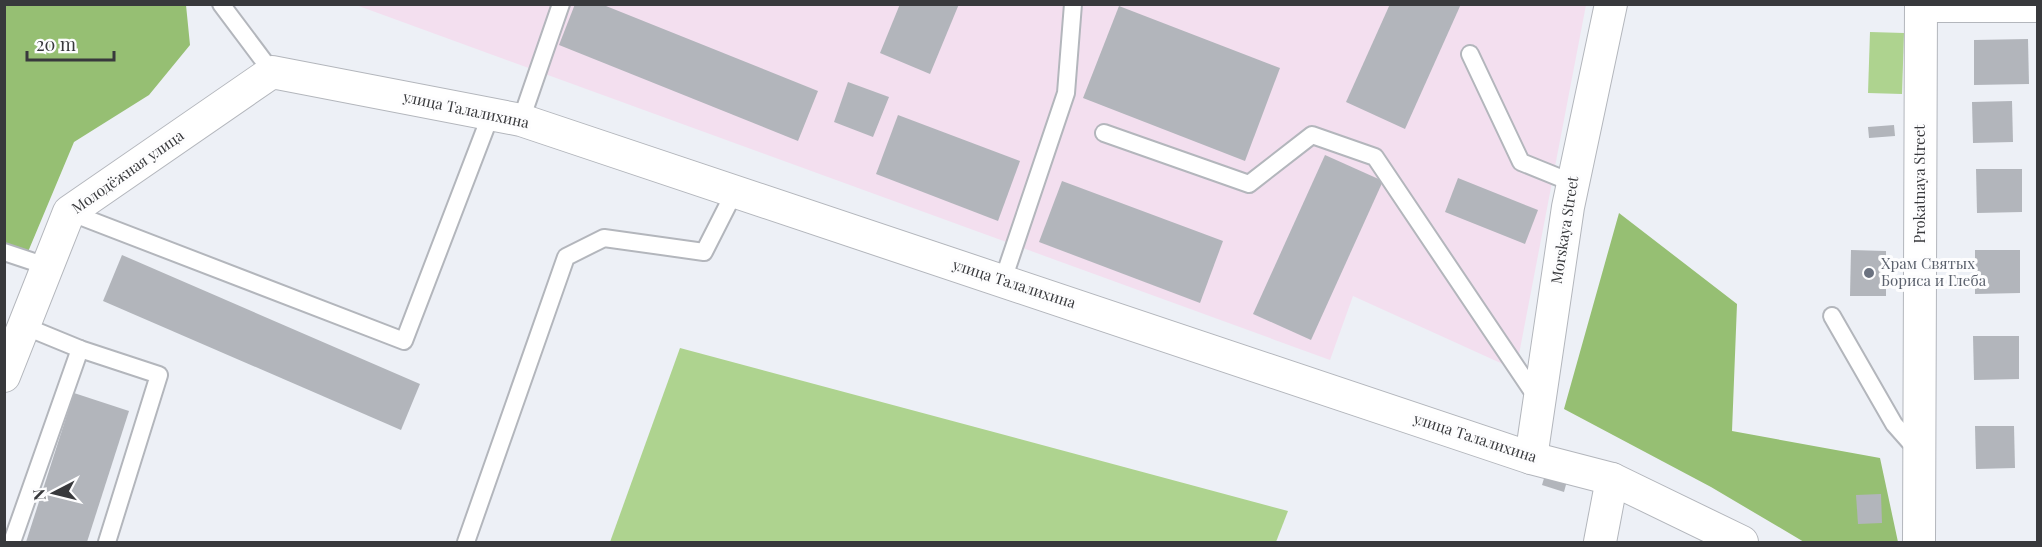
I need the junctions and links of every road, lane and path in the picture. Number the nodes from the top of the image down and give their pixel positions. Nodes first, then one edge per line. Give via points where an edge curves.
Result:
1 (221, 4) edge
2 (561, 4) edge
3 (1073, 4) edge
4 (1611, 4) edge
5 (1921, 5) edge
6 (2037, 6) edge
7 (1470, 54) dead end
8 (272, 72) junction
9 (506, 117) junction
10 (1104, 133) dead end
11 (1573, 183) junction
12 (735, 191) junction
13 (69, 212) junction
14 (4, 252) edge
15 (46, 266) junction
16 (1003, 280) junction
17 (1833, 316) dead end
18 (24, 326) junction
19 (80, 349) junction
20 (4, 376) edge
21 (1539, 402) junction
22 (1920, 453) junction
23 (1531, 458) junction
24 (1612, 479) junction
25 (12, 543) edge
26 (107, 543) edge
27 (466, 543) edge
28 (1600, 543) edge
29 (1742, 543) edge
30 (1919, 543) edge

1 - 8 lane
2 - 9 lane
3 - 16 lane via 1066,93
4 - 11 street, Morskaya Street
5 - 6 street
5 - 22 street, Prokatnaya Street
7 - 11 lane via 1521,162
8 - 9 street, улица Талалихина
8 - 13 street, Молодёжная улица
9 - 12 street, улица Талалихина
9 - 13 lane via 404,341
10 - 21 lane via 1249,184 1312,135 1376,158
11 - 21 street, Morskaya Street
12 - 16 street, улица Талалихина
12 - 27 lane via 704,252 604,238 566,257
13 - 15 street, Молодёжная улица
14 - 15 lane
15 - 18 street, Молодёжная улица
16 - 23 street, улица Талалихина
17 - 22 lane via 1894,424
18 - 19 lane
18 - 20 street, Молодёжная улица
19 - 25 lane
19 - 26 lane via 159,375
21 - 23 street, Morskaya Street
22 - 30 street, Prokatnaya Street
23 - 24 street, улица Талалихина
24 - 28 street
24 - 29 street, улица Талалихина

